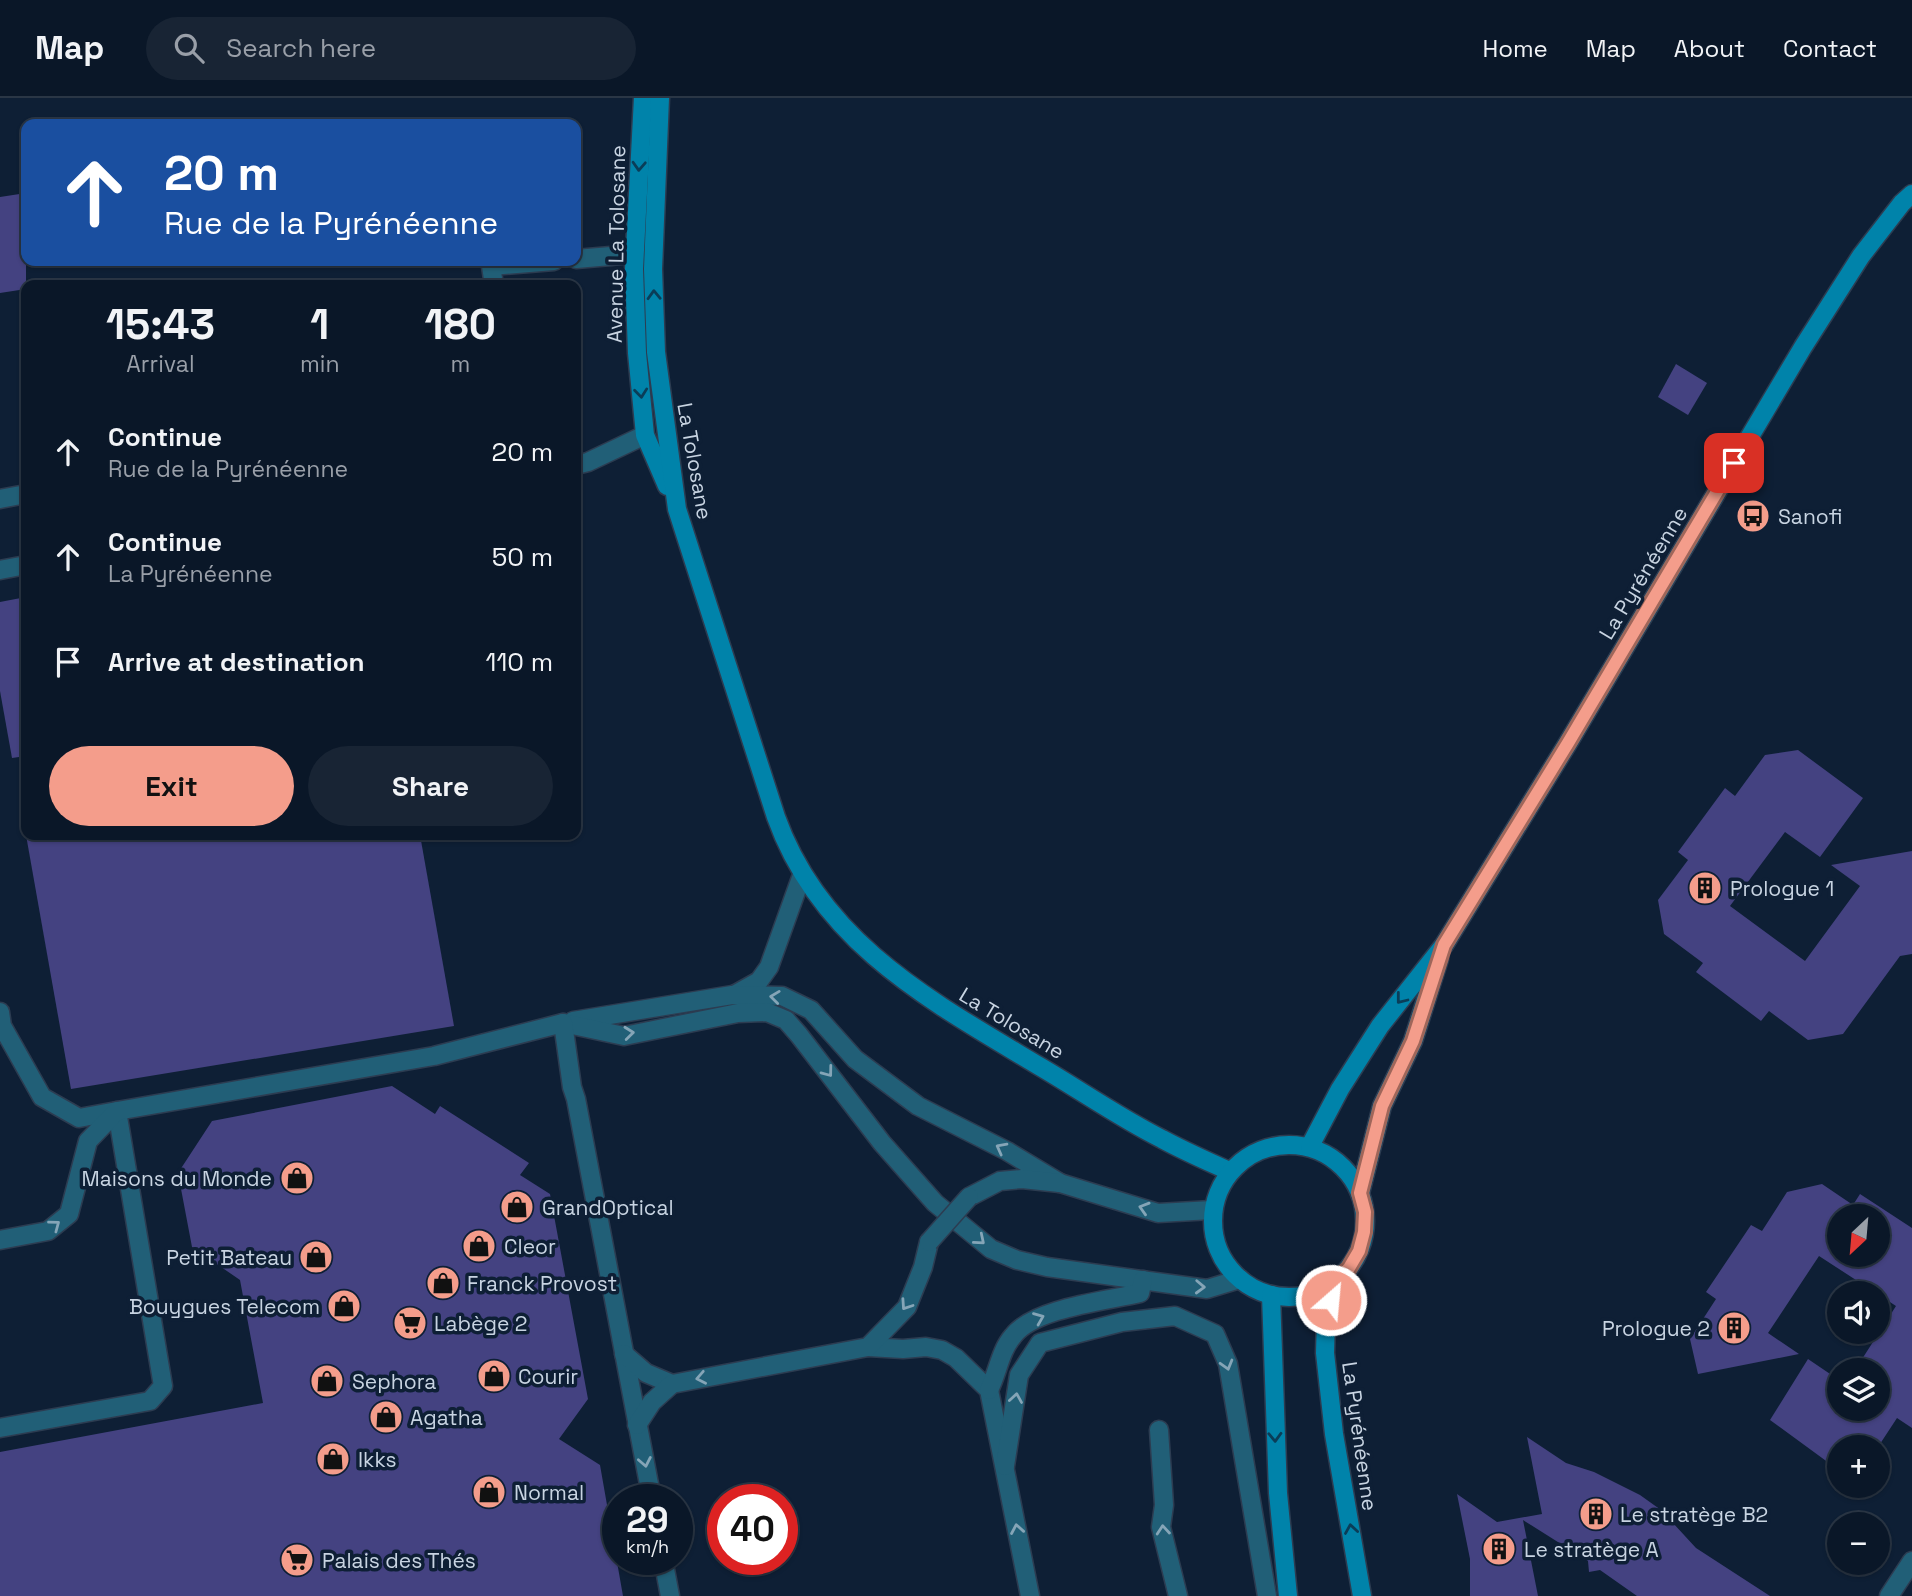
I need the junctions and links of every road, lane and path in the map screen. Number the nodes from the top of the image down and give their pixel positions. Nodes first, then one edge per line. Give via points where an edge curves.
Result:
1 (643, 98) edge
2 (660, 98) edge
3 (1912, 194) edge
4 (634, 254) junction
5 (581, 259) edge
6 (645, 435) junction
7 (581, 464) edge
8 (21, 495) edge
9 (0, 499) edge
10 (677, 509) junction
11 (21, 566) edge
12 (0, 569) edge
13 (802, 875) junction
14 (1444, 945) junction
15 (732, 995) junction
16 (0, 1012) edge
17 (563, 1023) junction
18 (117, 1111) junction
19 (1310, 1146) junction
20 (1229, 1171) junction
21 (1060, 1183) junction
22 (1360, 1193) junction
23 (1212, 1210) junction
24 (0, 1240) edge
25 (1240, 1279) junction
26 (1143, 1280) junction
27 (1335, 1282) junction
28 (1271, 1295) junction
29 (868, 1347) junction
30 (624, 1354) junction
31 (672, 1384) junction
32 (989, 1390) junction
33 (637, 1425) junction
34 (0, 1427) edge
35 (1159, 1430) dead end
36 (1005, 1465) junction
37 (649, 1484) edge
38 (1912, 1561) edge
39 (666, 1575) edge
40 (670, 1596) edge
41 (1030, 1596) edge
42 (1178, 1596) edge
43 (1266, 1596) edge
44 (1288, 1596) edge
45 (1362, 1596) edge
46 (1889, 1596) edge

1 -> 4 street, Avenue La Tolosane
10 -> 2 street, La Tolosane via 656,352 653,269
3 - 14 street, La Pyrénéenne via 1861,256 1803,347
4 - 5 street
4 -> 6 street, Avenue La Tolosane
6 - 7 street
6 - 10 street, Avenue La Tolosane
8 - 9 street
10 - 13 street, La Tolosane via 776,817
11 - 12 street
13 - 15 street via 769,967 759,981
13 - 20 street, La Tolosane via 857,942 935,1004 1161,1139
14 -> 19 street via 1380,1026
14 - 22 street via 1413,1041 1382,1106
15 - 17 street
21 -> 15 street via 918,1106 855,1059 810,1010 782,996
16 - 18 street via 2,1026 42,1097 79,1118
17 - 18 street via 434,1056
17 -> 26 street via 624,1036 738,1013 767,1012 786,1020 935,1203 990,1249 1047,1267
17 - 30 street
24 -> 18 street via 48,1231 69,1214 88,1142
18 - 34 street via 163,1386 150,1401
19 - 20 street via 1262,1149
19 - 22 street via 1349,1172
20 - 23 street
23 -> 21 street via 1158,1213
21 -> 29 street, bridge via 1000,1181 969,1197 929,1241 907,1307
22 - 27 street via 1365,1212 1359,1251
23 - 25 street via 1213,1236 1223,1260
26 -> 25 street via 1207,1289
25 - 28 street
32 -> 26 street via 1013,1335 1027,1322 1044,1314 1140,1293
27 - 28 street via 1293,1297
45 -> 27 street, La Pyrénéenne via 1325,1353 1326,1319
28 -> 44 street via 1278,1493
29 -> 31 street
29 - 32 street via 942,1350
30 - 31 street via 646,1373
30 - 33 street
31 - 33 street via 652,1402
32 - 36 street
33 -> 37 street
42 -> 35 street via 1161,1527
41 -> 36 street
36 -> 43 street via 1019,1375 1040,1343 1122,1322 1175,1316 1215,1334 1228,1364
38 - 46 street
39 - 40 street

